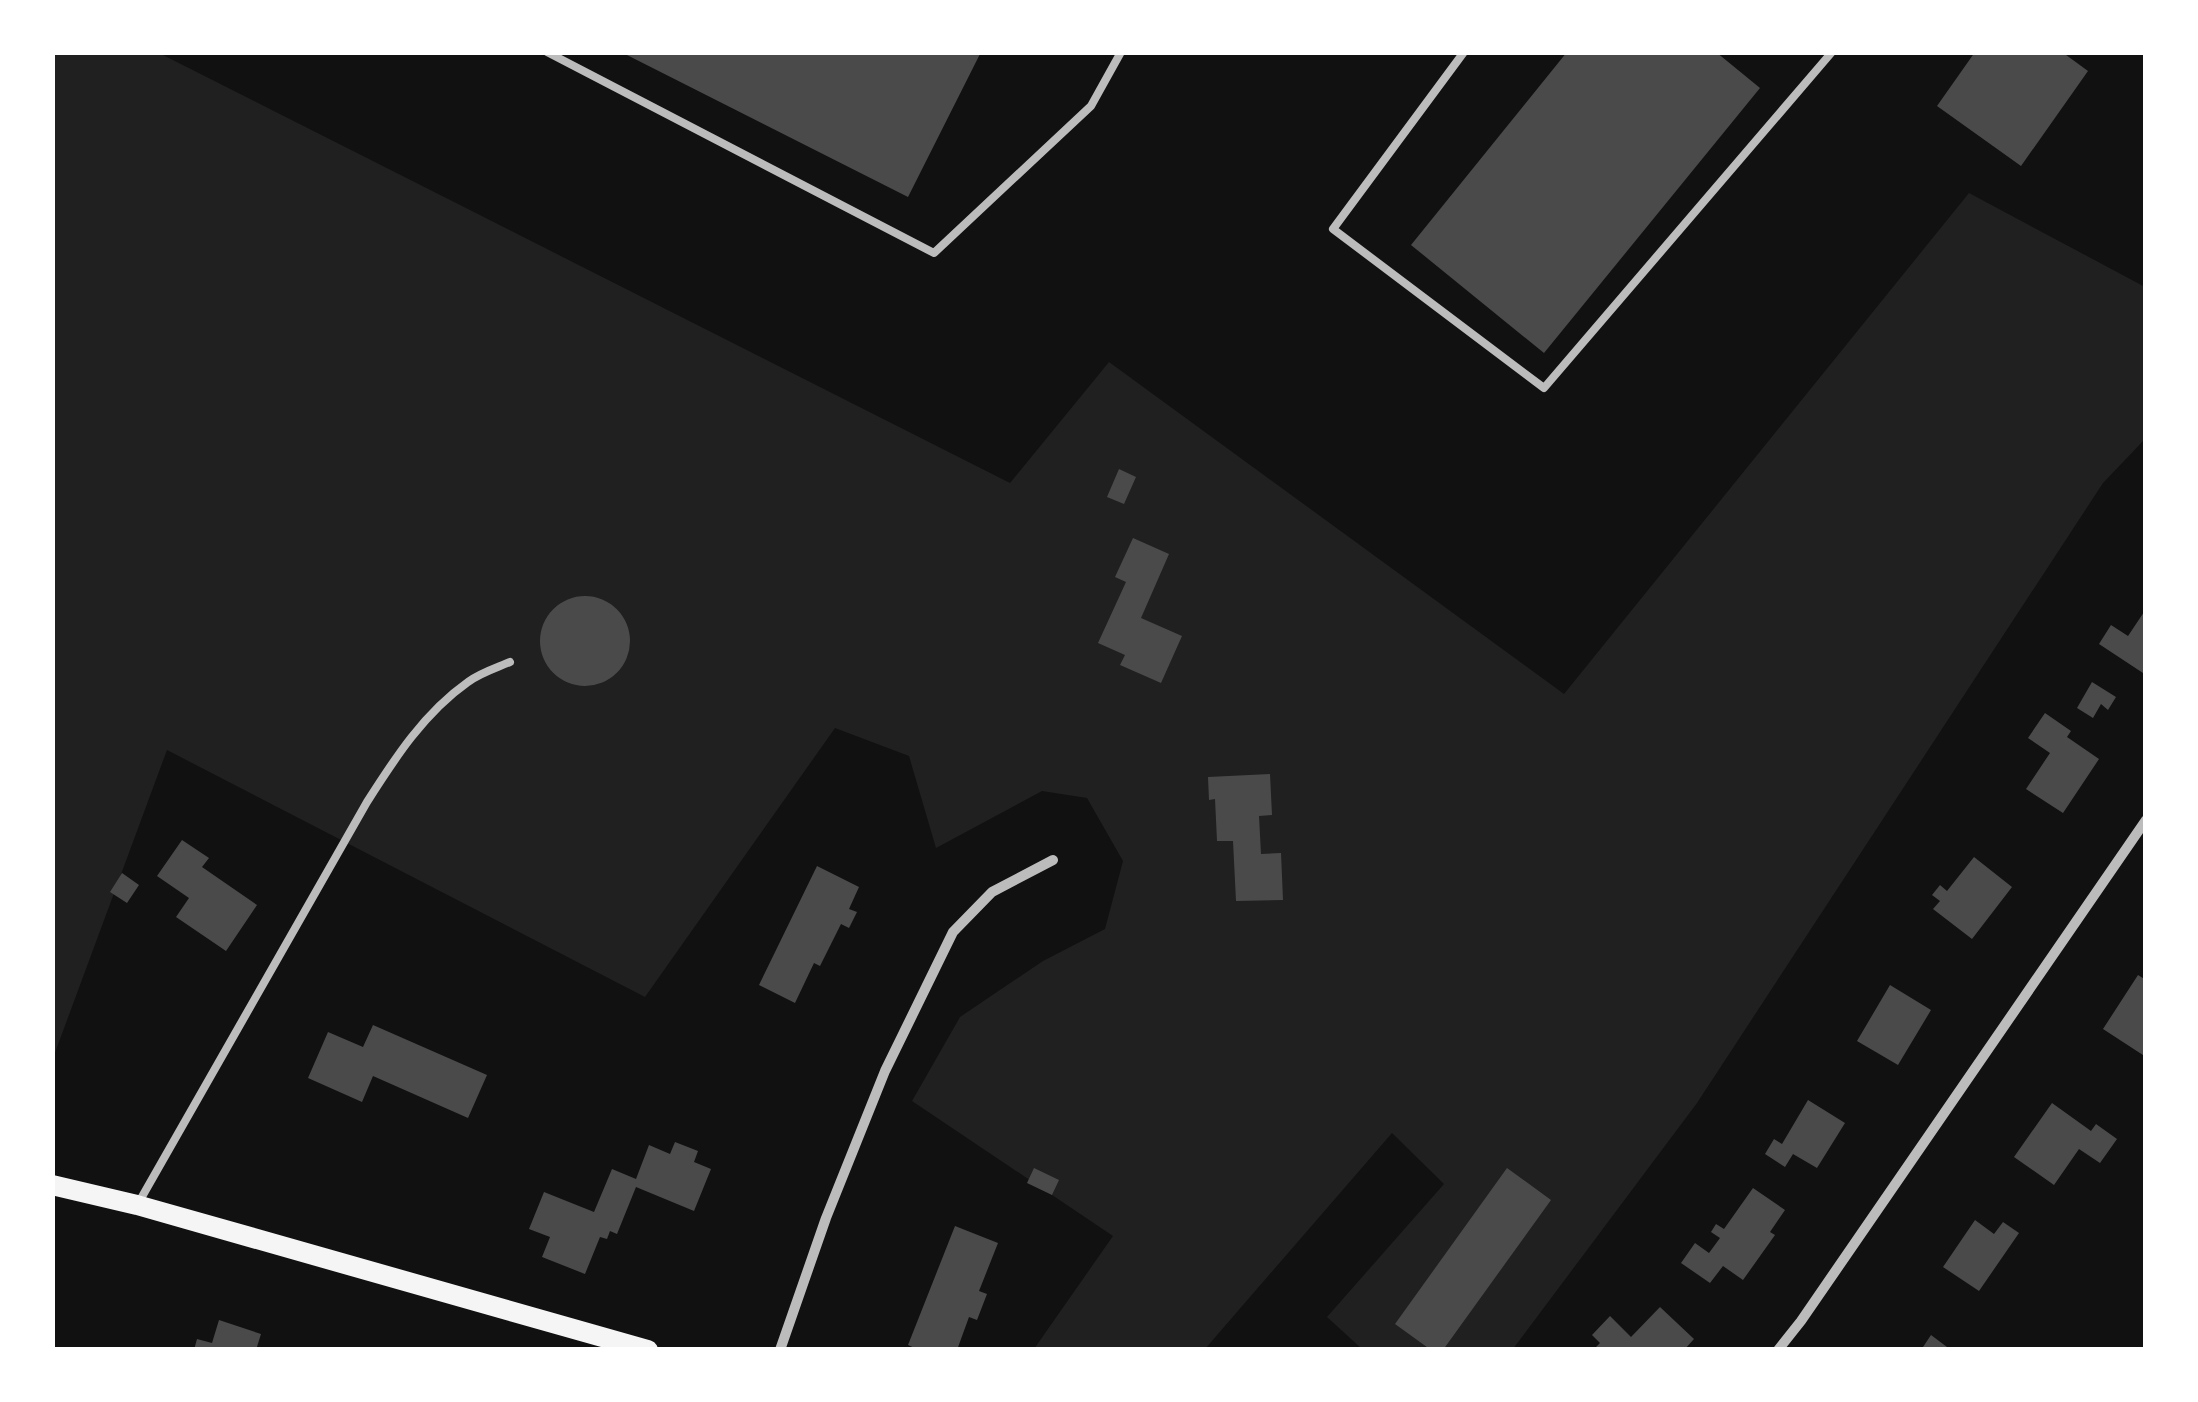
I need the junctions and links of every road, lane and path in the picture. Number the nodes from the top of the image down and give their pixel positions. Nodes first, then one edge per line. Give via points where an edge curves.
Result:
1 (547, 52) edge
2 (1121, 52) edge
3 (1464, 52) edge
4 (1832, 52) edge
5 (510, 662) dead end
6 (2146, 820) edge
7 (1054, 860) dead end
8 (52, 1185) edge
9 (137, 1206) junction
10 (648, 1350) edge
11 (780, 1350) edge
12 (1778, 1350) edge

1 - 2 lane via 934,253 1091,106
3 - 4 lane via 1333,229 1544,388
5 - 9 lane via 471,679 440,703 401,749
6 - 12 street
7 - 11 street via 992,892 953,932 885,1071
8 - 9 main road
9 - 10 main road

